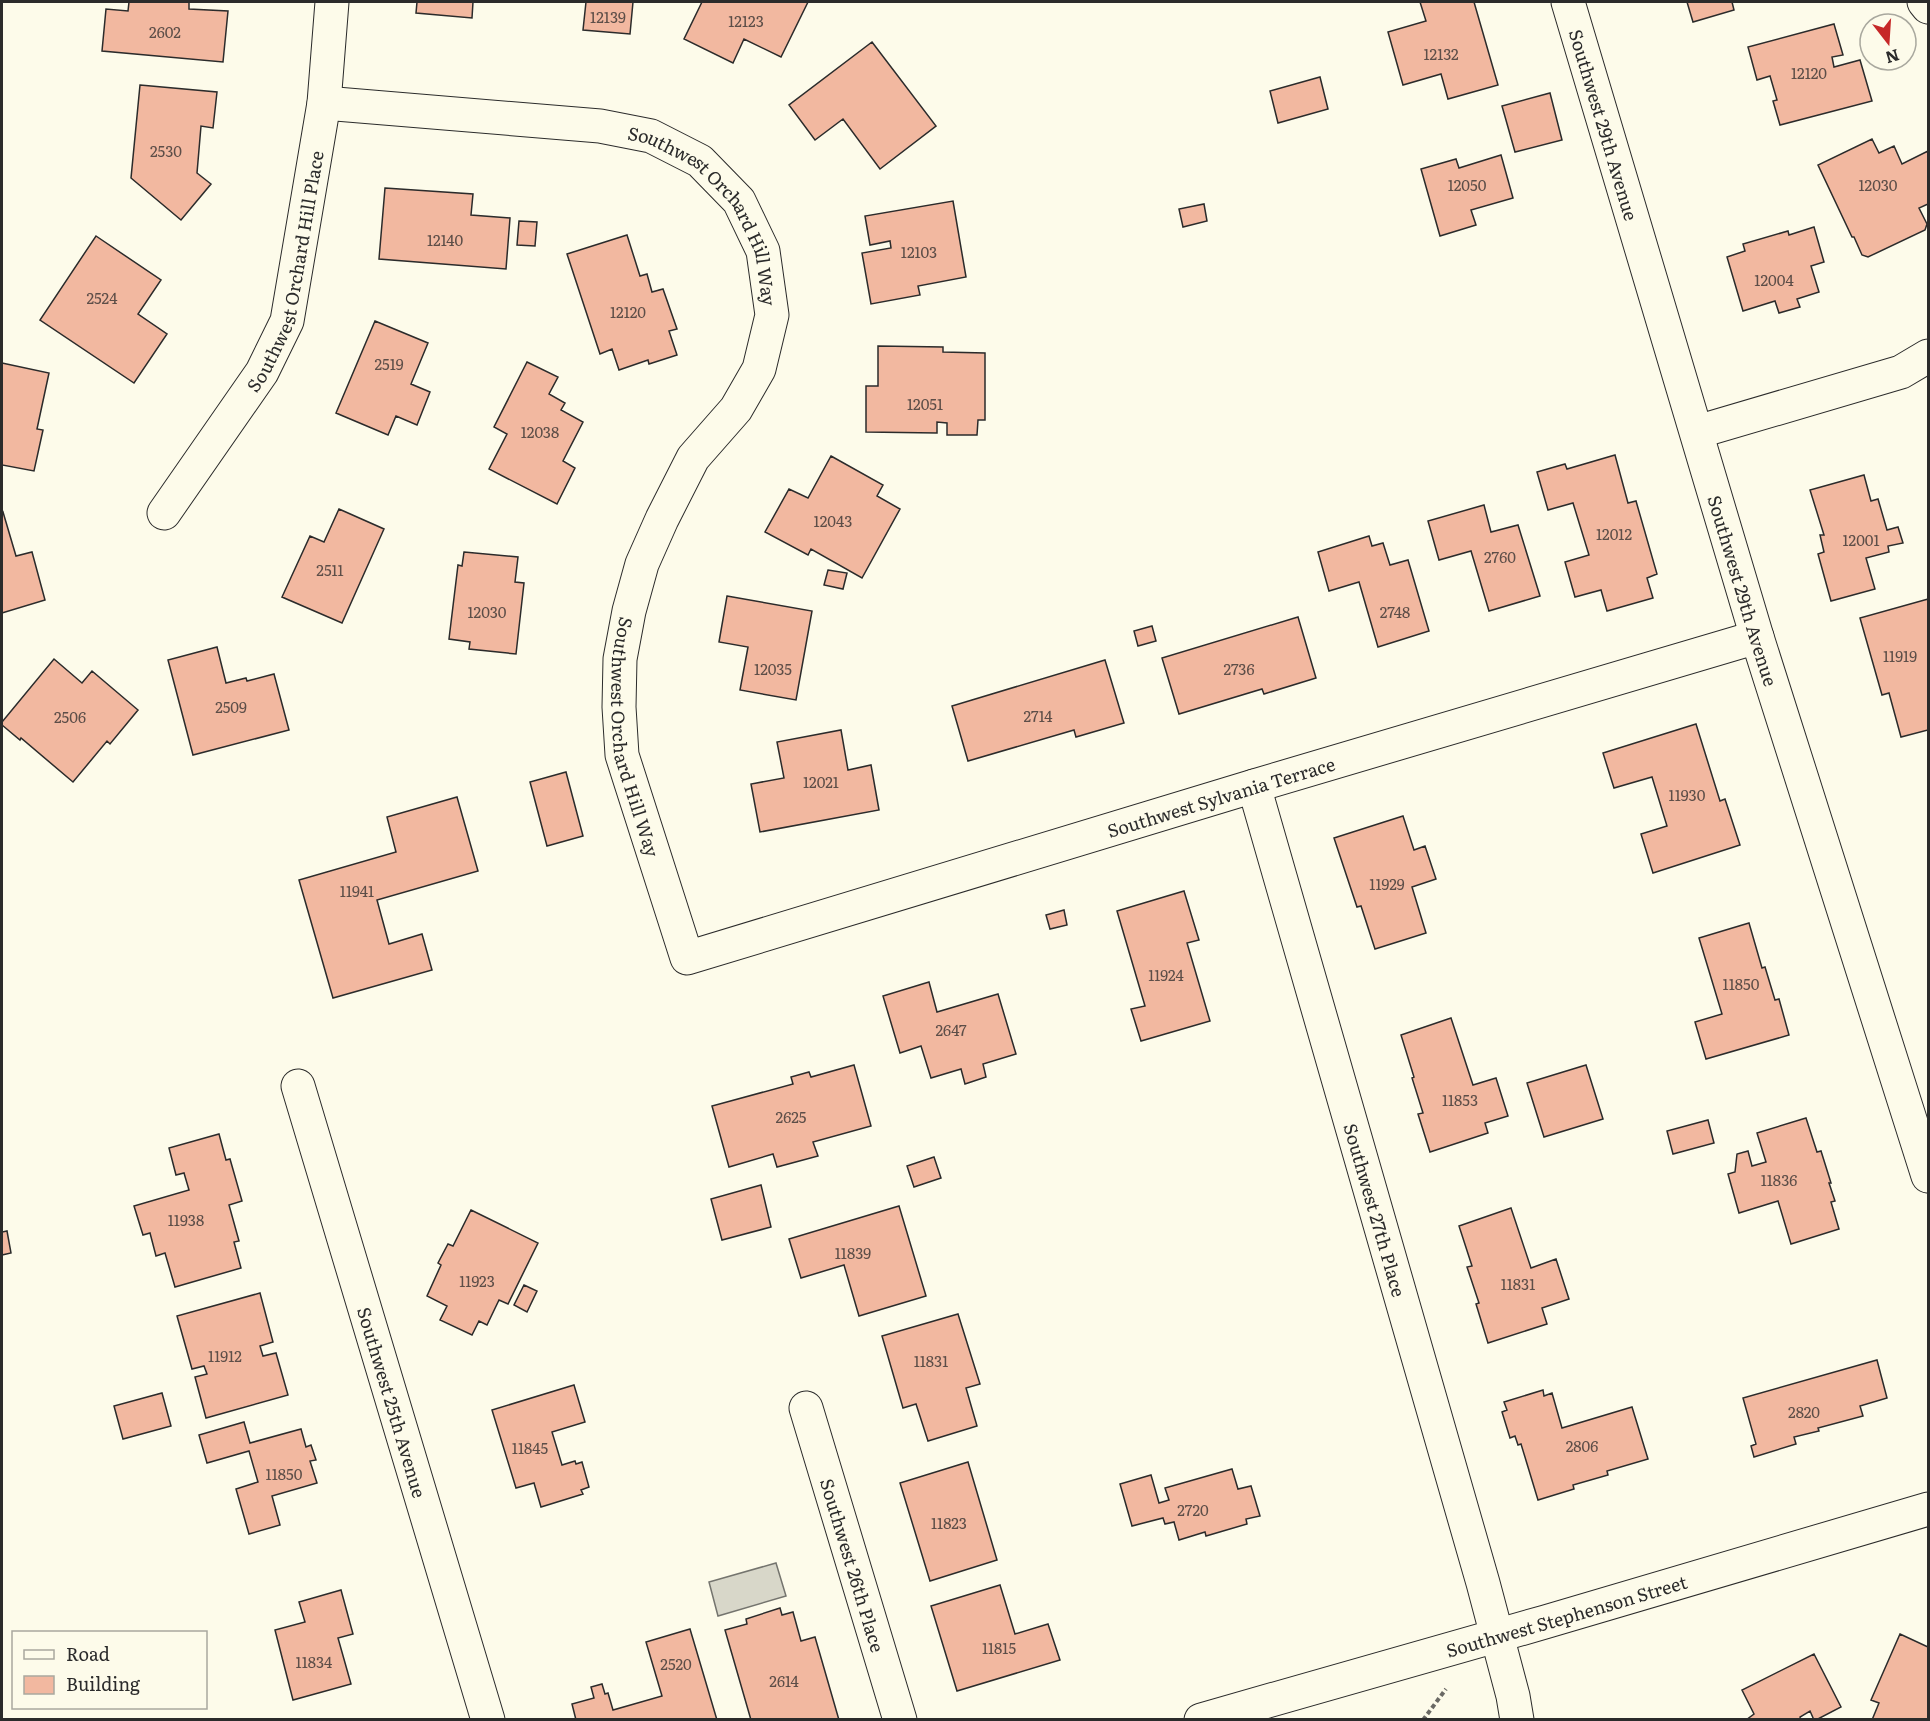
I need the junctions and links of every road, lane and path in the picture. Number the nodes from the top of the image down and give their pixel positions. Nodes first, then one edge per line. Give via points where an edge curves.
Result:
1 (332, 2) edge
2 (1568, 2) edge
3 (1924, 2) edge
4 (1929, 7) edge
5 (324, 103) junction
6 (1929, 356) edge
7 (1697, 432) junction
8 (164, 513) dead end
9 (1757, 637) junction
10 (1254, 786) junction
11 (687, 958) joint
12 (298, 1086) dead end
13 (1929, 1176) edge
14 (806, 1408) dead end
15 (1929, 1509) edge
16 (1498, 1634) junction
17 (1449, 1686) dead end
18 (488, 1719) edge
19 (900, 1719) edge
20 (1201, 1719) edge
21 (1423, 1719) edge
22 (1517, 1719) edge

1 - 5 street, Southwest Orchard Hill Place
2 - 7 street, Southwest 29th Avenue
3 - 4 street
5 - 8 street, Southwest Orchard Hill Place via 287,321 262,372
5 - 11 street, Southwest Orchard Hill Way via 600,126 651,136 700,161 739,201 764,251 771,315 759,369 736,409 693,458 662,519 642,564 620,658 622,755
6 - 7 street via 1901,372
7 - 9 street, Southwest 29th Avenue
9 - 10 street, Southwest Sylvania Terrace
9 - 13 street, Southwest 29th Avenue
10 - 11 street, Southwest Sylvania Terrace
10 - 16 street, Southwest 27th Place
12 - 18 street, Southwest 25th Avenue
14 - 19 street, Southwest 26th Place
15 - 16 street, Southwest Stephenson Street
16 - 20 street, Southwest Stephenson Street
16 - 22 street, Southwest 27th Place
17 - 21 path

